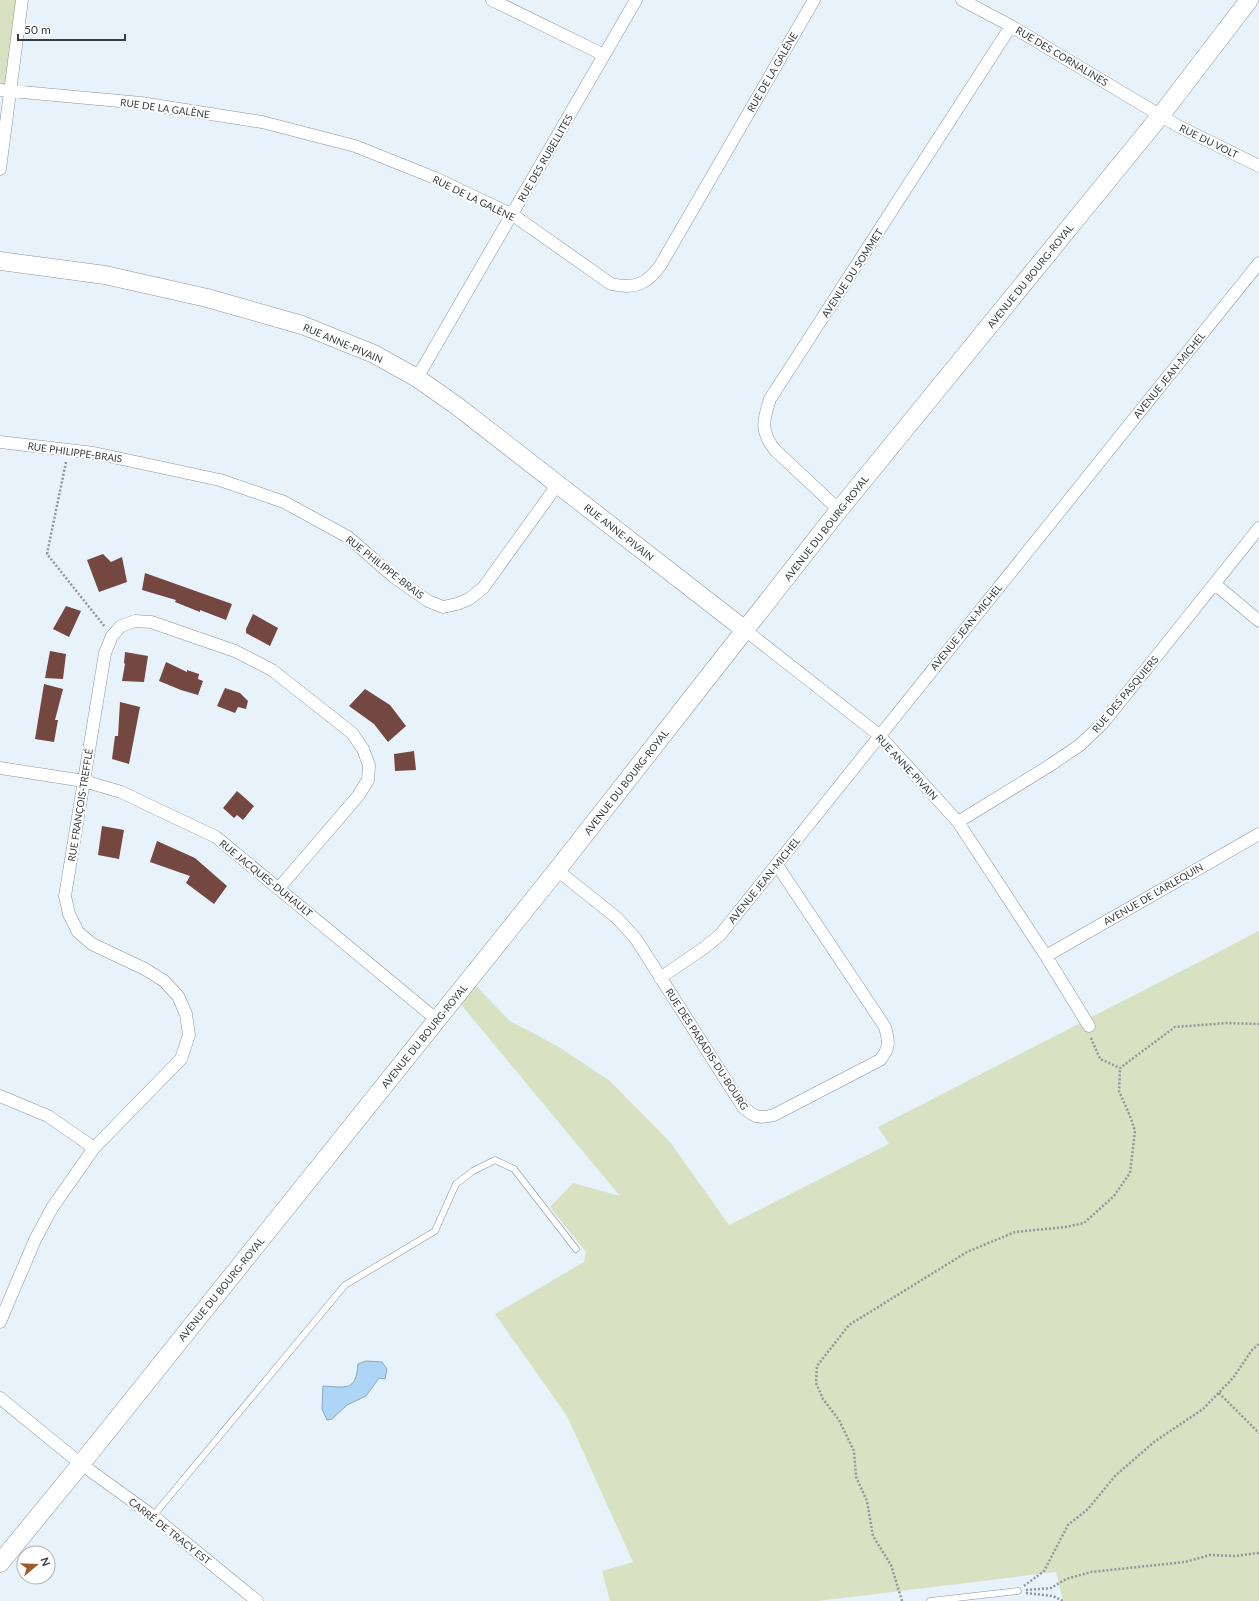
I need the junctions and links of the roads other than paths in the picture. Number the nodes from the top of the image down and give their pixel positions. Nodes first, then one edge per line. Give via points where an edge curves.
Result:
1 (22, 0) edge
2 (492, 0) edge
3 (636, 0) edge
4 (814, 0) edge
5 (962, 0) edge
6 (1249, 0) edge
7 (1011, 26) junction
8 (604, 55) junction
9 (5, 90) edge
10 (1161, 115) junction
11 (1259, 166) edge
12 (0, 168) edge
13 (513, 216) junction
14 (0, 261) edge
15 (1259, 263) edge
16 (417, 378) junction
17 (0, 442) edge
18 (558, 484) junction
19 (839, 510) junction
20 (1259, 528) edge
21 (1215, 584) junction
22 (1259, 621) edge
23 (745, 630) junction
24 (879, 736) junction
25 (0, 768) edge
26 (84, 780) junction
27 (958, 822) junction
28 (1259, 834) edge
29 (777, 865) junction
30 (557, 870) junction
31 (279, 888) junction
32 (1046, 956) junction
33 (660, 978) junction
34 (436, 1019) junction
35 (1089, 1026) road end
36 (0, 1096) edge
37 (94, 1148) junction
38 (576, 1248) dead end
39 (0, 1322) edge
40 (0, 1398) edge
41 (81, 1464) junction
42 (153, 1516) junction
43 (0, 1563) edge
44 (1018, 1591) road end
45 (257, 1601) edge
46 (930, 1601) edge

1 - 9 street
2 - 8 street
3 - 8 street, RUE DES RUBELLITES
4 - 13 street, RUE DE LA GALÈNE via 651,278 639,285 623,287 611,284
5 - 7 street, RUE DES CORNALINES
6 - 10 street, AVENUE DU BOURG-ROYAL
7 - 10 street, RUE DES CORNALINES
7 - 19 street, AVENUE DU SOMMET via 770,399 763,427 768,441
8 - 13 street, RUE DES RUBELLITES
9 - 12 street
9 - 13 street, RUE DE LA GALÈNE via 141,103 262,122 355,146 435,178
10 - 11 street, RUE DU VOLT
10 - 19 street, AVENUE DU BOURG-ROYAL
13 - 16 street, RUE DES RUBELLITES
14 - 16 street, RUE ANNE-PIVAIN via 105,275 207,298 302,325 374,354
15 - 24 street, AVENUE JEAN-MICHEL
16 - 18 street, RUE ANNE-PIVAIN
17 - 18 street, RUE PHILIPPE-BRAIS via 94,453 220,480 284,502 348,537 394,577 428,601 443,607 469,599 483,588
18 - 23 street, RUE ANNE-PIVAIN
19 - 23 street, AVENUE DU BOURG-ROYAL
20 - 21 street, RUE DES PASQUIERS
21 - 22 street
21 - 27 street, RUE DES PASQUIERS via 1103,723 1080,745
23 - 24 street, RUE ANNE-PIVAIN
23 - 30 street, AVENUE DU BOURG-ROYAL
24 - 27 street, RUE ANNE-PIVAIN
24 - 29 street, AVENUE JEAN-MICHEL
25 - 26 street, RUE JACQUES-DUHAULT
26 - 31 street, RUE JACQUES-DUHAULT via 122,792 216,837
26 - 31 street, RUE FRANÇOIS-TREFFLÉ via 105,653 112,636 121,626 135,622 151,622 235,651 272,670 352,733 363,749 369,766 368,780 358,796
26 - 37 street, RUE FRANÇOIS-TREFFLÉ via 65,896 69,914 78,932 92,944 164,981 178,996 186,1014 189,1034 181,1060
27 - 32 street, RUE ANNE-PIVAIN
28 - 32 street, AVENUE DE L'ARLEQUIN
29 - 33 street, AVENUE JEAN-MICHEL via 720,935
29 - 33 street, RUE DES PARADIS-DU-BOURG via 885,1027 888,1041 886,1052 880,1060 774,1115 762,1118 750,1114
30 - 33 street, RUE DES PARADIS-DU-BOURG via 618,918 636,939
30 - 34 street, AVENUE DU BOURG-ROYAL
31 - 34 street, RUE JACQUES-DUHAULT
32 - 35 street, RUE ANNE-PIVAIN
34 - 41 street, AVENUE DU BOURG-ROYAL
36 - 37 street via 48,1116
37 - 39 street, RUE FRANÇOIS-TREFFLÉ via 52,1208 35,1240
38 - 42 lane via 514,1169 495,1160 473,1170 456,1184 435,1231 345,1285
40 - 41 street, CARRÉ DE TRACY EST
41 - 42 street, CARRÉ DE TRACY EST
41 - 43 street, AVENUE DU BOURG-ROYAL
42 - 45 street, CARRÉ DE TRACY EST
44 - 46 lane

